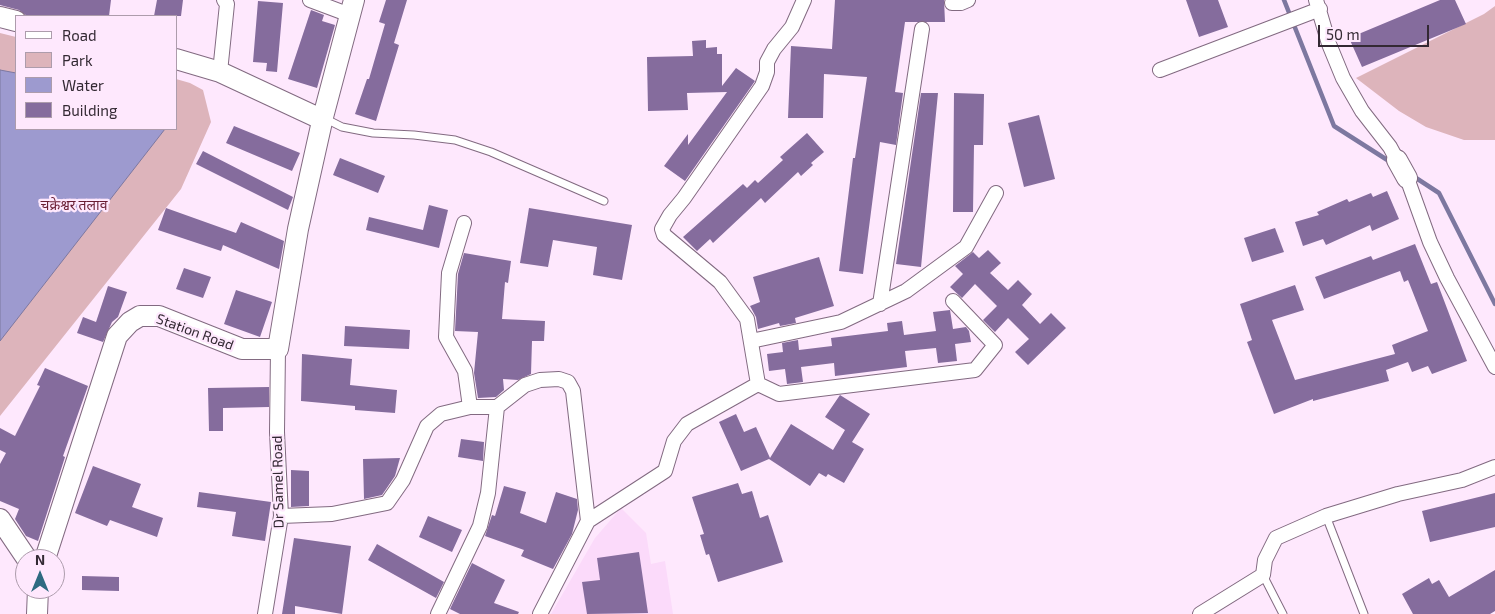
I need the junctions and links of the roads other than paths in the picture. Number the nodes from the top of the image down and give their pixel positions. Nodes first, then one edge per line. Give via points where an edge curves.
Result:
1 (310, 0) edge
2 (804, 0) edge
3 (968, 0) edge
4 (227, 1) edge
5 (952, 3) dead end
6 (1318, 5) edge
7 (352, 7) edge
8 (0, 18) edge
9 (15, 21) edge
10 (922, 29) dead end
11 (178, 60) edge
12 (1160, 70) dead end
13 (220, 72) junction
14 (323, 118) junction
15 (1397, 160) joint
16 (1407, 178) joint
17 (996, 193) dead end
18 (604, 200) dead end
19 (464, 223) dead end
20 (953, 301) dead end
21 (880, 304) junction
22 (751, 341) junction
23 (278, 348) junction
24 (1495, 367) edge
25 (758, 384) junction
26 (470, 407) junction
27 (497, 407) junction
28 (1495, 466) edge
29 (281, 516) junction
30 (1326, 516) junction
31 (0, 519) edge
32 (588, 521) junction
33 (20, 549) edge
34 (48, 549) edge
35 (1263, 574) junction
36 (38, 599) edge
37 (37, 614) edge
38 (266, 614) edge
39 (438, 614) edge
40 (540, 614) edge
41 (1200, 614) edge
42 (1283, 614) edge
43 (1364, 614) edge

1 - 7 street
2 - 22 street via 792,27 767,62 762,86 662,229 664,235 720,282 747,319
3 - 5 street
4 - 13 street
6 - 12 street via 1299,18
6 - 15 street via 1343,78
7 - 14 main road
8 - 9 main road
10 - 21 street
11 - 13 main road
13 - 14 main road
14 - 18 lane via 373,133 455,140
14 - 23 main road via 298,229
15 - 16 main road
16 - 24 street via 1430,242
17 - 21 street via 966,247 906,290
19 - 26 street via 449,273 446,338 465,371
20 - 25 street via 995,345 974,370 779,394
21 - 22 street via 841,322
22 - 25 street
23 - 29 street, Dr Samel Road
23 - 34 main road, Station Road via 242,348 159,316 140,316 130,322 117,336
25 - 32 street via 687,424 674,440 665,472
26 - 27 street
26 - 29 street via 441,414 427,426 403,480 387,503 332,514
27 - 32 street via 526,385 540,380 559,378 568,382 573,391
27 - 39 street via 488,493 480,526
28 - 30 street via 1462,480 1398,494
29 - 38 street, Dr Samel Road
30 - 35 street via 1276,538 1265,560
30 - 43 lane
31 - 33 main road
32 - 40 street
35 - 41 street
35 - 42 lane
36 - 37 main road

